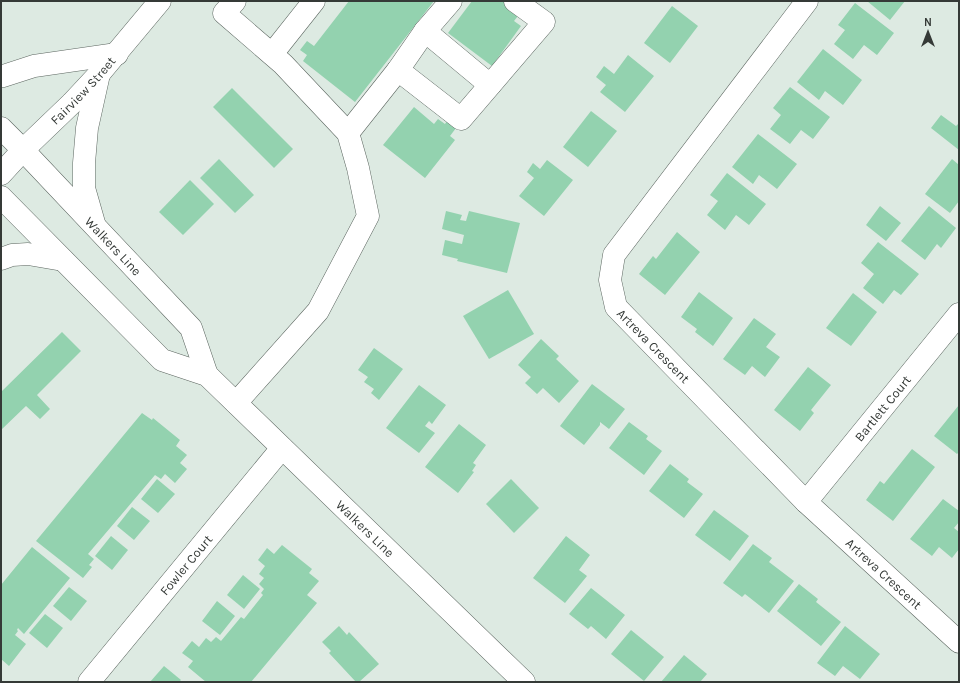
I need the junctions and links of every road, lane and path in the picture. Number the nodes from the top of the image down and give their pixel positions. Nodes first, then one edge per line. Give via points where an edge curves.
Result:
1 (160, 1) edge
2 (235, 1) edge
3 (314, 1) edge
4 (450, 1) edge
5 (515, 1) edge
6 (807, 1) edge
7 (425, 31) junction
8 (117, 54) junction
9 (272, 54) junction
10 (398, 70) junction
11 (100, 74) junction
12 (1, 76) edge
13 (490, 85) junction
14 (1, 128) edge
15 (348, 133) junction
16 (23, 150) junction
17 (1, 174) edge
18 (1, 197) edge
19 (94, 226) junction
20 (1, 259) edge
21 (63, 260) junction
22 (959, 314) edge
23 (207, 375) junction
24 (236, 403) junction
25 (282, 448) junction
26 (806, 502) junction
27 (959, 642) edge
28 (519, 680) edge
29 (89, 682) edge

1 - 8 main road, Fairview Street
2 - 9 main road via 224,13
3 - 9 main road
4 - 7 main road
5 - 13 main road via 544,22
6 - 26 main road, Artreva Crescent via 614,254 610,280 616,307
7 - 10 main road
7 - 13 main road
8 - 11 main road, Fairview Street
8 - 12 main road via 34,66
9 - 15 main road
10 - 13 main road via 461,119
10 - 15 main road
11 - 16 main road, Fairview Street
11 - 19 main road via 87,128 84,163 84,188
14 - 16 main road, Walkers Line
15 - 24 main road via 368,216 318,311
16 - 17 main road, Fairview Street
16 - 19 main road, Walkers Line
18 - 21 main road, Walkers Line
19 - 23 main road, Walkers Line via 191,328
20 - 21 main road via 28,254
21 - 23 main road, Walkers Line via 162,360
22 - 26 main road, Bartlett Court
23 - 24 main road, Walkers Line
24 - 25 main road, Walkers Line
25 - 28 main road, Walkers Line
25 - 29 main road, Fowler Court
26 - 27 main road, Artreva Crescent

